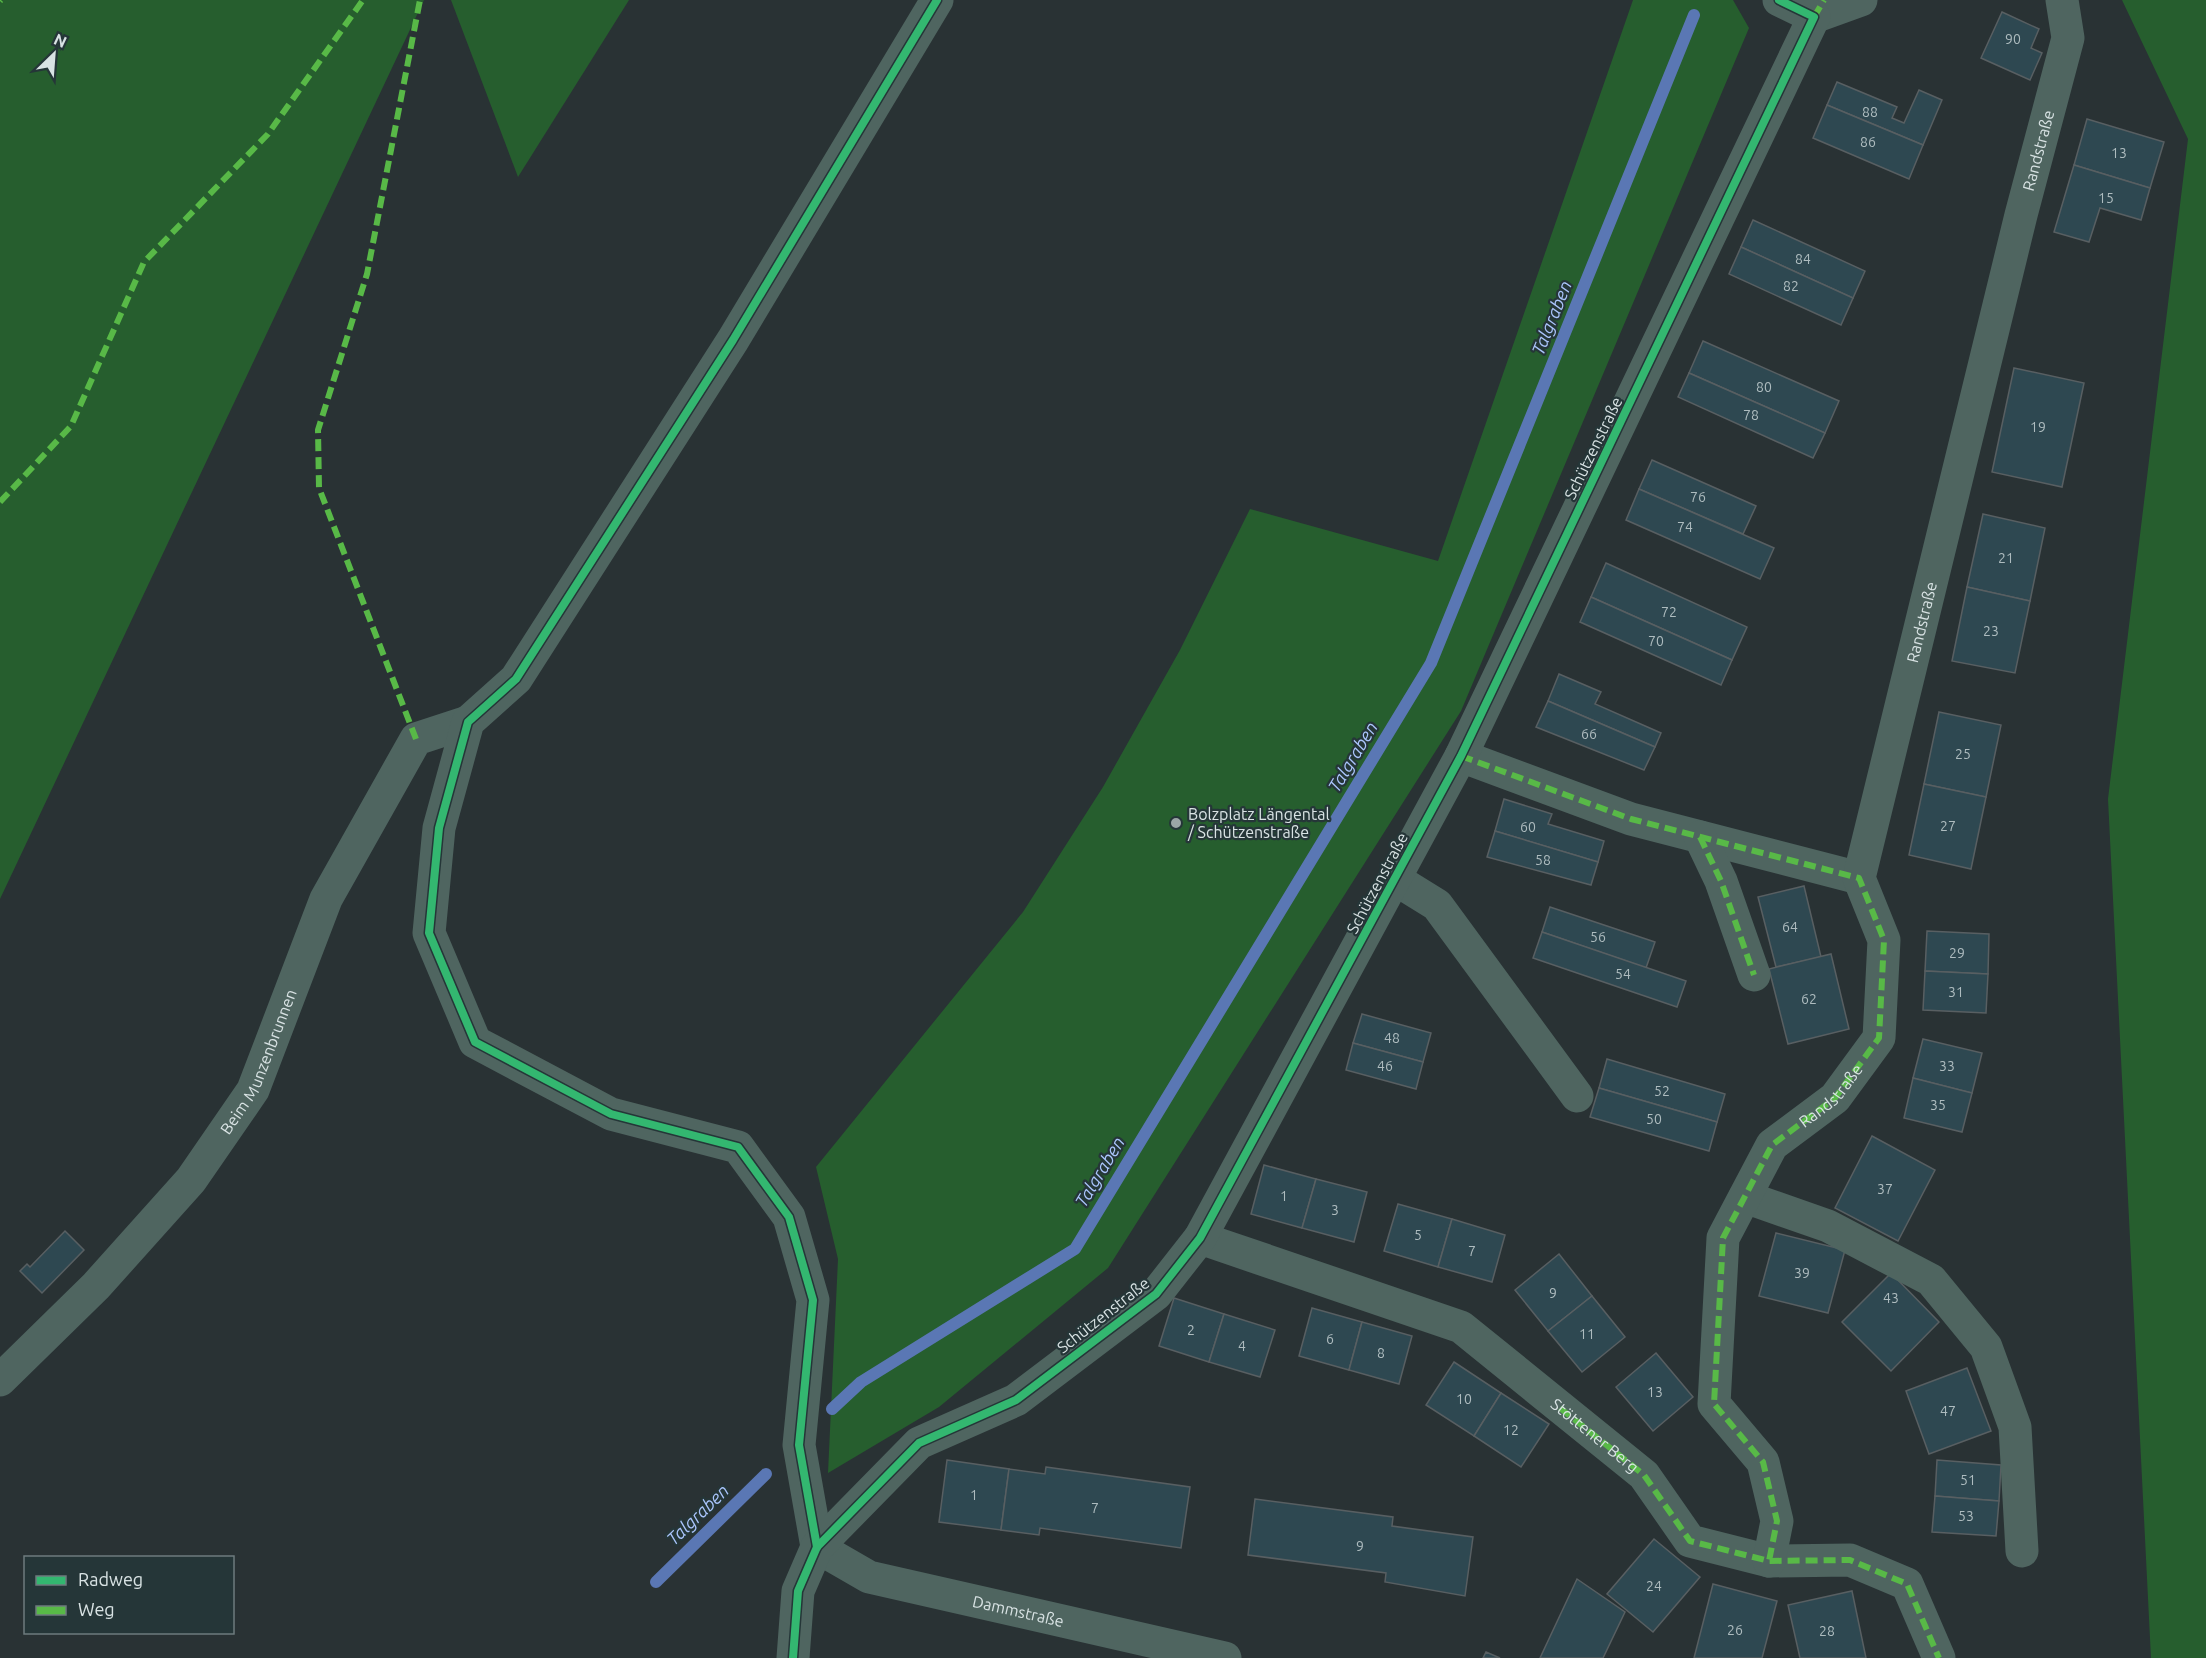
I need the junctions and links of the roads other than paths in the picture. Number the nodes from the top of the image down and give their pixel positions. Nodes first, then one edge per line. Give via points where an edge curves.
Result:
1 (937, 0) edge
2 (1779, 0) edge
3 (1861, 0) edge
4 (2062, 0) edge
5 (1814, 16) junction
6 (468, 722) junction
7 (1461, 756) junction
8 (1700, 837) junction
9 (1859, 878) junction
10 (1395, 879) junction
11 (1754, 975) dead end
12 (1577, 1096) dead end
13 (1745, 1197) junction
14 (1200, 1238) junction
15 (0, 1380) edge
16 (817, 1547) junction
17 (2022, 1551) dead end
18 (1769, 1561) junction
19 (793, 1658) edge
20 (1225, 1658) edge
21 (1939, 1658) edge

1 - 6 street via 733,339 523,669
2 - 5 street
3 - 5 street
4 - 9 street, Randstraße via 2068,38 2020,215
5 - 7 street, Schützenstraße
6 - 15 street, Beim Munzenbrunnen via 416,739 326,899 253,1090 191,1180 96,1286
6 - 16 street via 439,828 429,933 470,1031 475,1042 611,1114 738,1148 789,1217 813,1300 799,1445
7 - 8 street via 1631,819
7 - 10 street, Schützenstraße
8 - 9 street
8 - 11 street via 1721,881
9 - 13 street, Randstraße via 1884,940 1879,1038 1835,1098 1772,1145
10 - 12 street, Schützenstraße via 1437,905
10 - 14 street, Schützenstraße
13 - 17 street via 1828,1226 1931,1280 1986,1347 2015,1427
13 - 18 street, Randstraße via 1723,1238 1714,1404 1763,1462 1778,1521
14 - 16 street, Schützenstraße via 1156,1294 1017,1400 919,1443
14 - 18 street, Stöttener Berg via 1461,1327 1644,1475 1690,1541
16 - 19 street, Schützenstraße via 798,1591
16 - 20 street, Dammstraße via 869,1577
18 - 21 street, Stöttener Berg via 1850,1560 1907,1584

